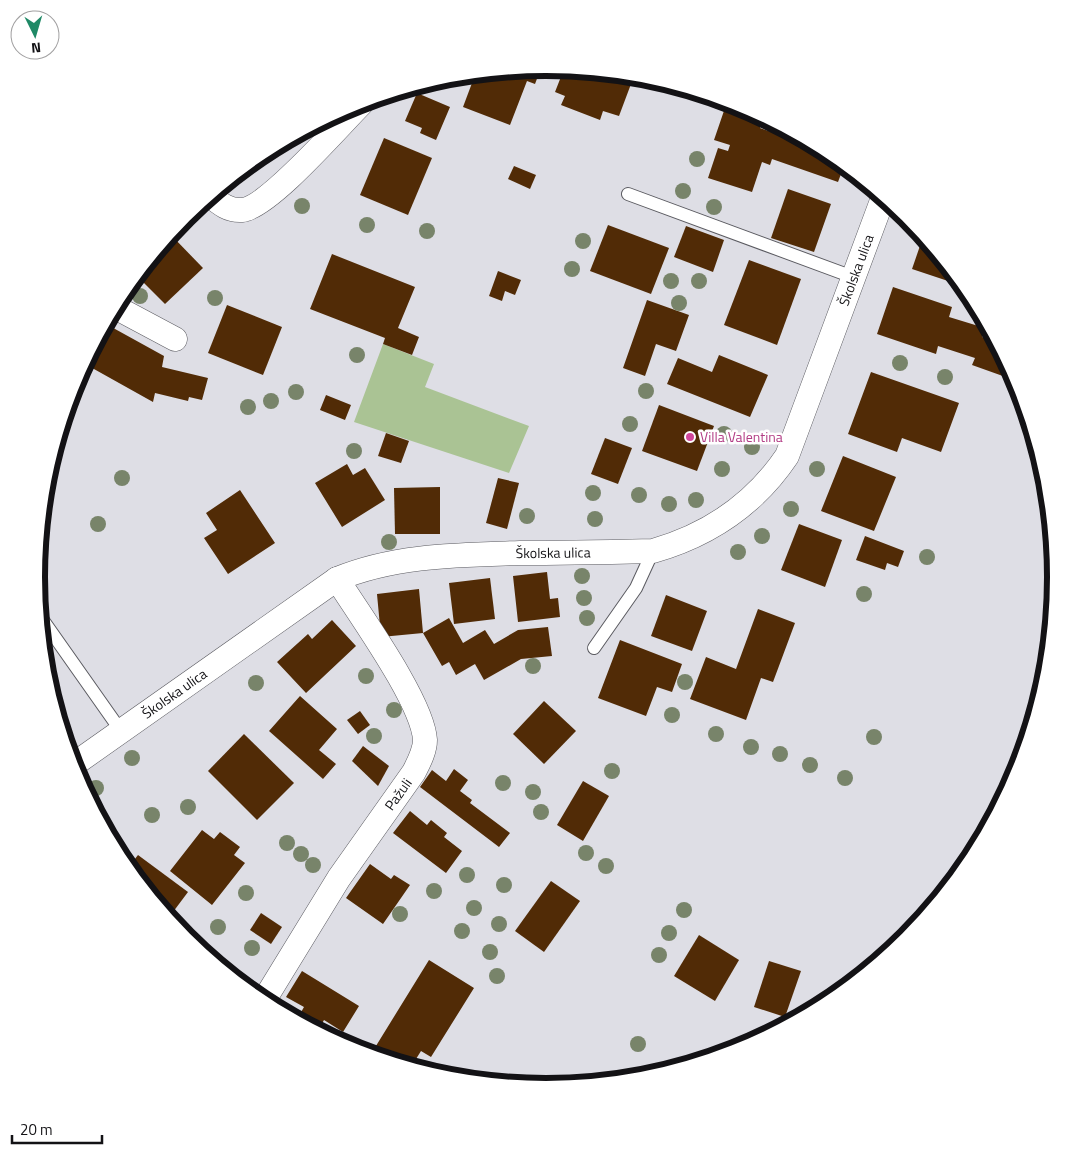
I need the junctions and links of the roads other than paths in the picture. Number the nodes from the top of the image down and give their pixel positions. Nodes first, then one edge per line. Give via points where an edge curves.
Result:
1 (347, 118) edge
2 (628, 194) dead end
3 (217, 200) edge
4 (880, 205) edge
5 (853, 277) junction
6 (122, 311) edge
7 (175, 339) dead end
8 (653, 551) junction
9 (337, 578) junction
10 (48, 627) edge
11 (594, 648) dead end
12 (120, 731) junction
13 (80, 760) edge
14 (268, 994) edge

1 - 3 street via 264,200 242,210 231,209
2 - 5 lane
4 - 5 street, Školska ulica
5 - 8 street, Školska ulica via 799,426 787,456 775,474 738,511 713,527 682,543
6 - 7 street
8 - 9 street, Školska ulica via 407,559 371,566
8 - 11 lane via 636,588
9 - 12 street, Školska ulica
9 - 14 street, Pažuli via 415,708 425,742 414,772 339,878
10 - 12 lane
12 - 13 street, Školska ulica

